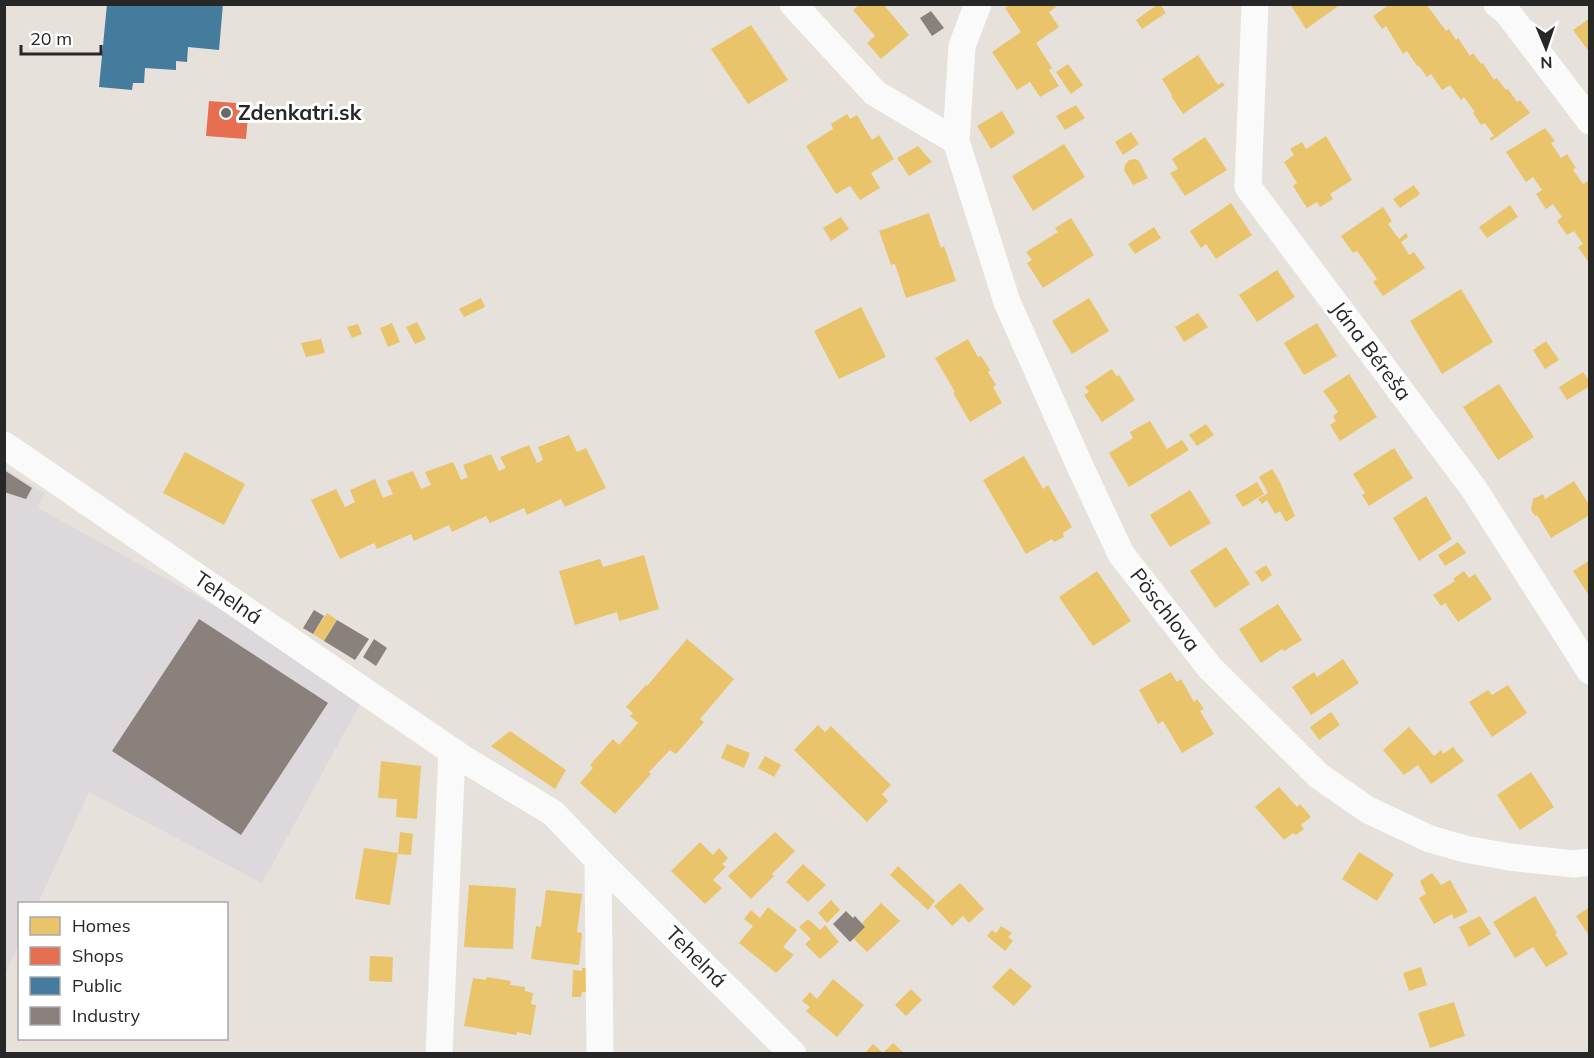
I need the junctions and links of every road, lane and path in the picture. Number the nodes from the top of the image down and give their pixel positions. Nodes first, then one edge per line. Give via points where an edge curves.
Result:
1 (793, 4) edge
2 (978, 4) edge
3 (1255, 4) edge
4 (1497, 4) edge
5 (1590, 121) edge
6 (956, 141) junction
7 (4, 445) edge
8 (1590, 671) edge
9 (452, 751) junction
10 (598, 860) junction
11 (1590, 862) edge
12 (439, 1053) edge
13 (600, 1053) edge
14 (794, 1053) edge

1 - 6 street via 874,93
2 - 6 street, Pöschlova via 962,46
3 - 8 street, Jána Béreša via 1248,187 1474,489
4 - 5 street
6 - 11 street, Pöschlova via 1007,302 1121,554 1210,668 1319,776 1368,810 1430,839 1465,849 1574,864
7 - 9 street, Tehelná
9 - 10 street, Tehelná via 553,813
9 - 12 street
10 - 13 street
10 - 14 street, Tehelná

